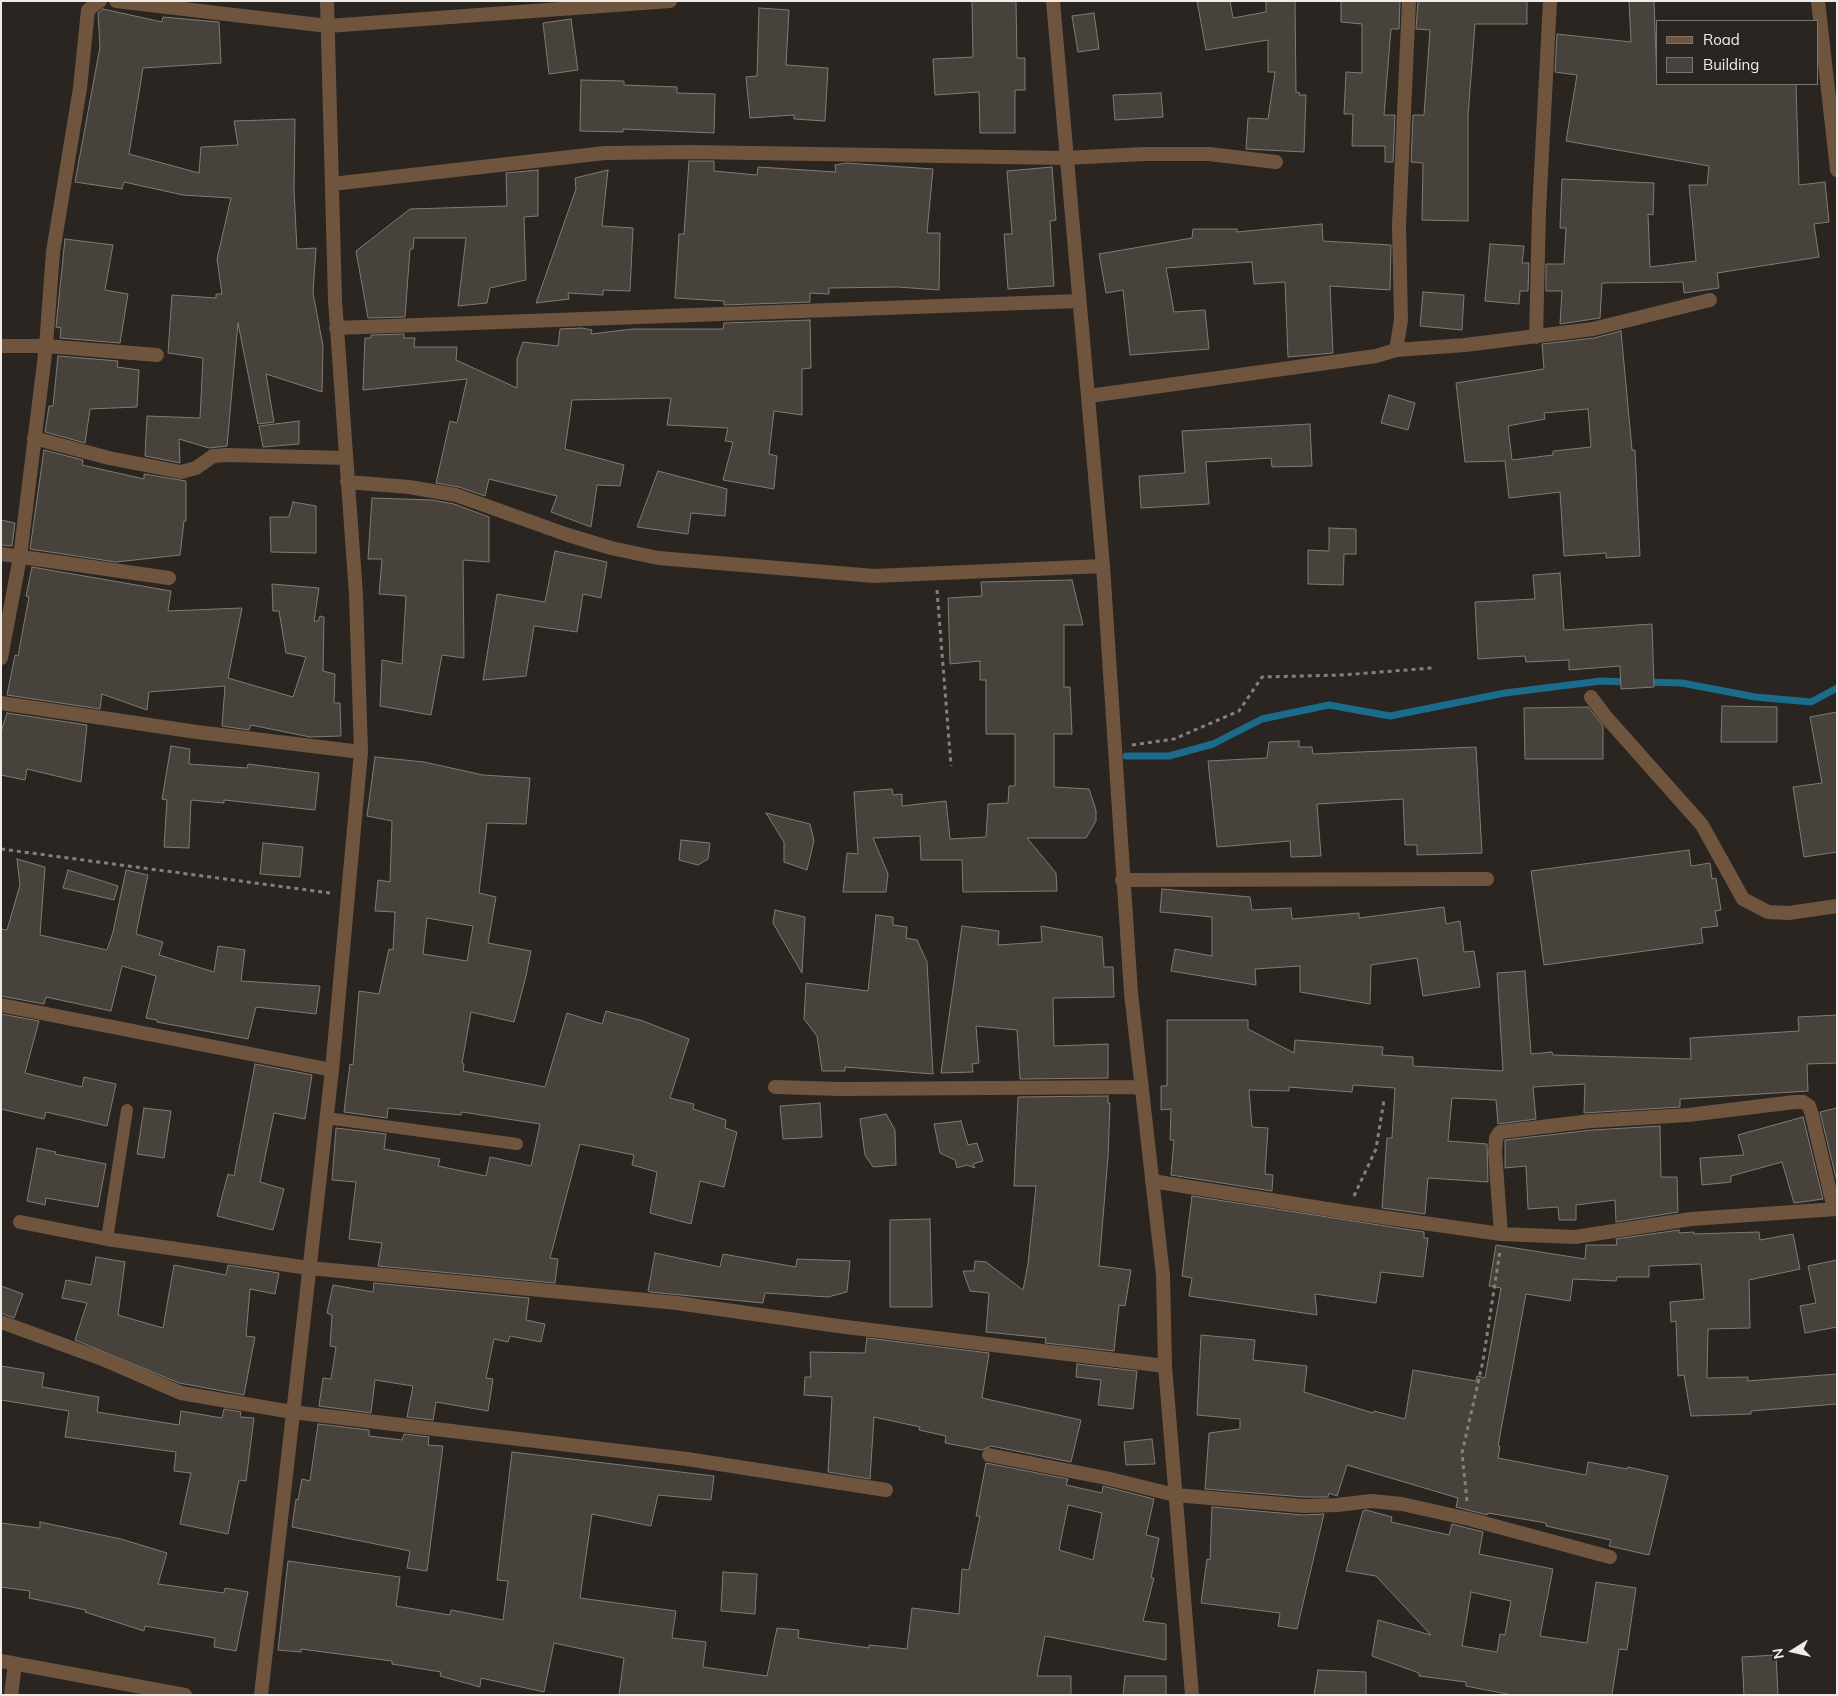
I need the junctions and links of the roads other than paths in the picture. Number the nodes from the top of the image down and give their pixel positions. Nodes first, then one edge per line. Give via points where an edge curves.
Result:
1 (100, 1) edge
2 (116, 1) edge
3 (327, 1) edge
4 (670, 1) edge
5 (1053, 1) edge
6 (1409, 1) edge
7 (1550, 1) edge
8 (1818, 1) edge
9 (328, 26) junction
10 (1835, 134) edge
11 (1065, 158) junction
12 (1276, 162) dead end
13 (1837, 170) edge
14 (332, 184) junction
15 (1710, 300) dead end
16 (1078, 302) junction
17 (336, 328) junction
18 (1536, 337) junction
19 (1, 346) edge
20 (46, 346) junction
21 (1396, 350) junction
22 (157, 355) dead end
23 (1089, 396) junction
24 (34, 438) junction
25 (346, 458) junction
26 (347, 482) junction
27 (1, 554) edge
28 (20, 557) junction
29 (1103, 566) junction
30 (170, 578) dead end
31 (1, 658) edge
32 (1590, 697) dead end
33 (1, 703) edge
34 (361, 752) junction
35 (1487, 878) dead end
36 (1122, 880) junction
37 (1837, 906) edge
38 (1, 1004) edge
39 (332, 1070) junction
40 (776, 1087) dead end
41 (1142, 1087) junction
42 (127, 1110) dead end
43 (326, 1118) junction
44 (517, 1144) dead end
45 (1152, 1181) junction
46 (1835, 1209) edge
47 (20, 1222) dead end
48 (1501, 1234) junction
49 (107, 1239) junction
50 (309, 1268) junction
51 (1, 1322) edge
52 (1165, 1366) junction
53 (292, 1412) junction
54 (988, 1455) dead end
55 (886, 1490) dead end
56 (1175, 1495) junction
57 (1610, 1557) dead end
58 (8, 1663) edge
59 (144, 1692) edge
60 (11, 1695) edge
61 (186, 1695) edge
62 (261, 1695) edge
63 (1192, 1695) edge

1 - 20 street via 88,10 80,88 53,252
2 - 9 street
3 - 9 street
4 - 9 street
5 - 11 street
6 - 21 street via 1399,225 1401,320
7 - 18 street via 1538,210
8 - 10 street
9 - 14 street
10 - 13 street
11 - 12 street via 1209,154
11 - 14 street via 690,152 605,154
11 - 16 street
14 - 17 street
15 - 18 street via 1593,329
16 - 17 street
16 - 23 street
17 - 25 street
18 - 21 street
19 - 20 street
20 - 22 street
20 - 24 street
21 - 23 street via 1376,356
23 - 29 street
24 - 25 street via 109,458 181,472 196,468 213,456 228,454
24 - 28 street
25 - 26 street
26 - 29 street via 456,495 585,540 658,558 874,576
26 - 34 street via 356,596
27 - 28 street
28 - 30 street
28 - 31 street
29 - 36 street
32 - 37 street via 1702,826 1743,899 1768,912 1789,913
33 - 34 street
34 - 39 street
35 - 36 street
36 - 41 street
38 - 39 street
39 - 43 street
40 - 41 street via 840,1090
41 - 45 street
42 - 49 lane
43 - 44 lane
43 - 50 street
45 - 48 street
45 - 52 street via 1162,1275
46 - 48 street via 1691,1219 1574,1238
46 - 48 street via 1809,1106 1794,1102 1500,1132 1495,1152
47 - 49 street
49 - 50 street
50 - 52 street via 677,1303
50 - 53 street
51 - 53 street via 105,1360 181,1393
52 - 56 street
53 - 55 street via 688,1460
53 - 62 street
54 - 56 street
56 - 57 street via 1304,1506 1371,1500 1402,1504
56 - 63 street
58 - 59 street
58 - 60 street
59 - 61 street

